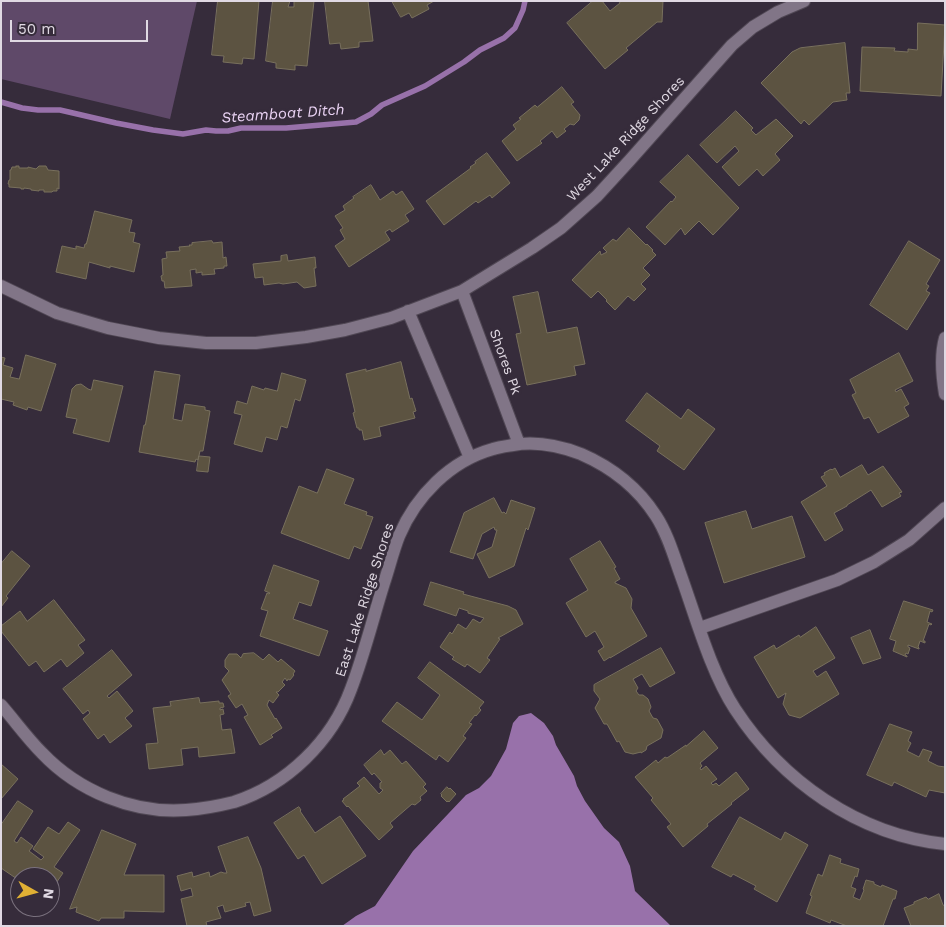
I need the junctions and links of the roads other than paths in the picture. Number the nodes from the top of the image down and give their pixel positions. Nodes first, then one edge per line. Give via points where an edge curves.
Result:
1 (804, 1) edge
2 (1, 286) edge
3 (462, 291) junction
4 (408, 311) junction
5 (945, 338) edge
6 (945, 394) edge
7 (519, 444) junction
8 (470, 458) junction
9 (945, 508) edge
10 (700, 628) junction
11 (1, 705) edge
12 (945, 844) edge

1 - 3 street, West Lake Ridge Shores via 753,27 732,45 597,196 561,228
2 - 4 street, West Lake Ridge Shores via 57,313 108,328 206,343 256,343 306,337 345,330
3 - 4 street, West Lake Ridge Shores
3 - 7 street, Shores Pk
4 - 8 street
5 - 6 street via 942,368
7 - 8 street, East Lake Ridge Shores
7 - 10 street, East Lake Ridge Shores via 545,444 586,456 618,475 638,494 656,516 668,540
8 - 11 street, East Lake Ridge Shores via 429,488 398,537 350,691 338,717 322,741 302,761 260,791 235,801 176,811 118,802 62,771
9 - 10 street via 909,540 874,562 837,580
10 - 12 street, East Lake Ridge Shores via 716,672 734,706 778,763 822,798 871,825 905,837

